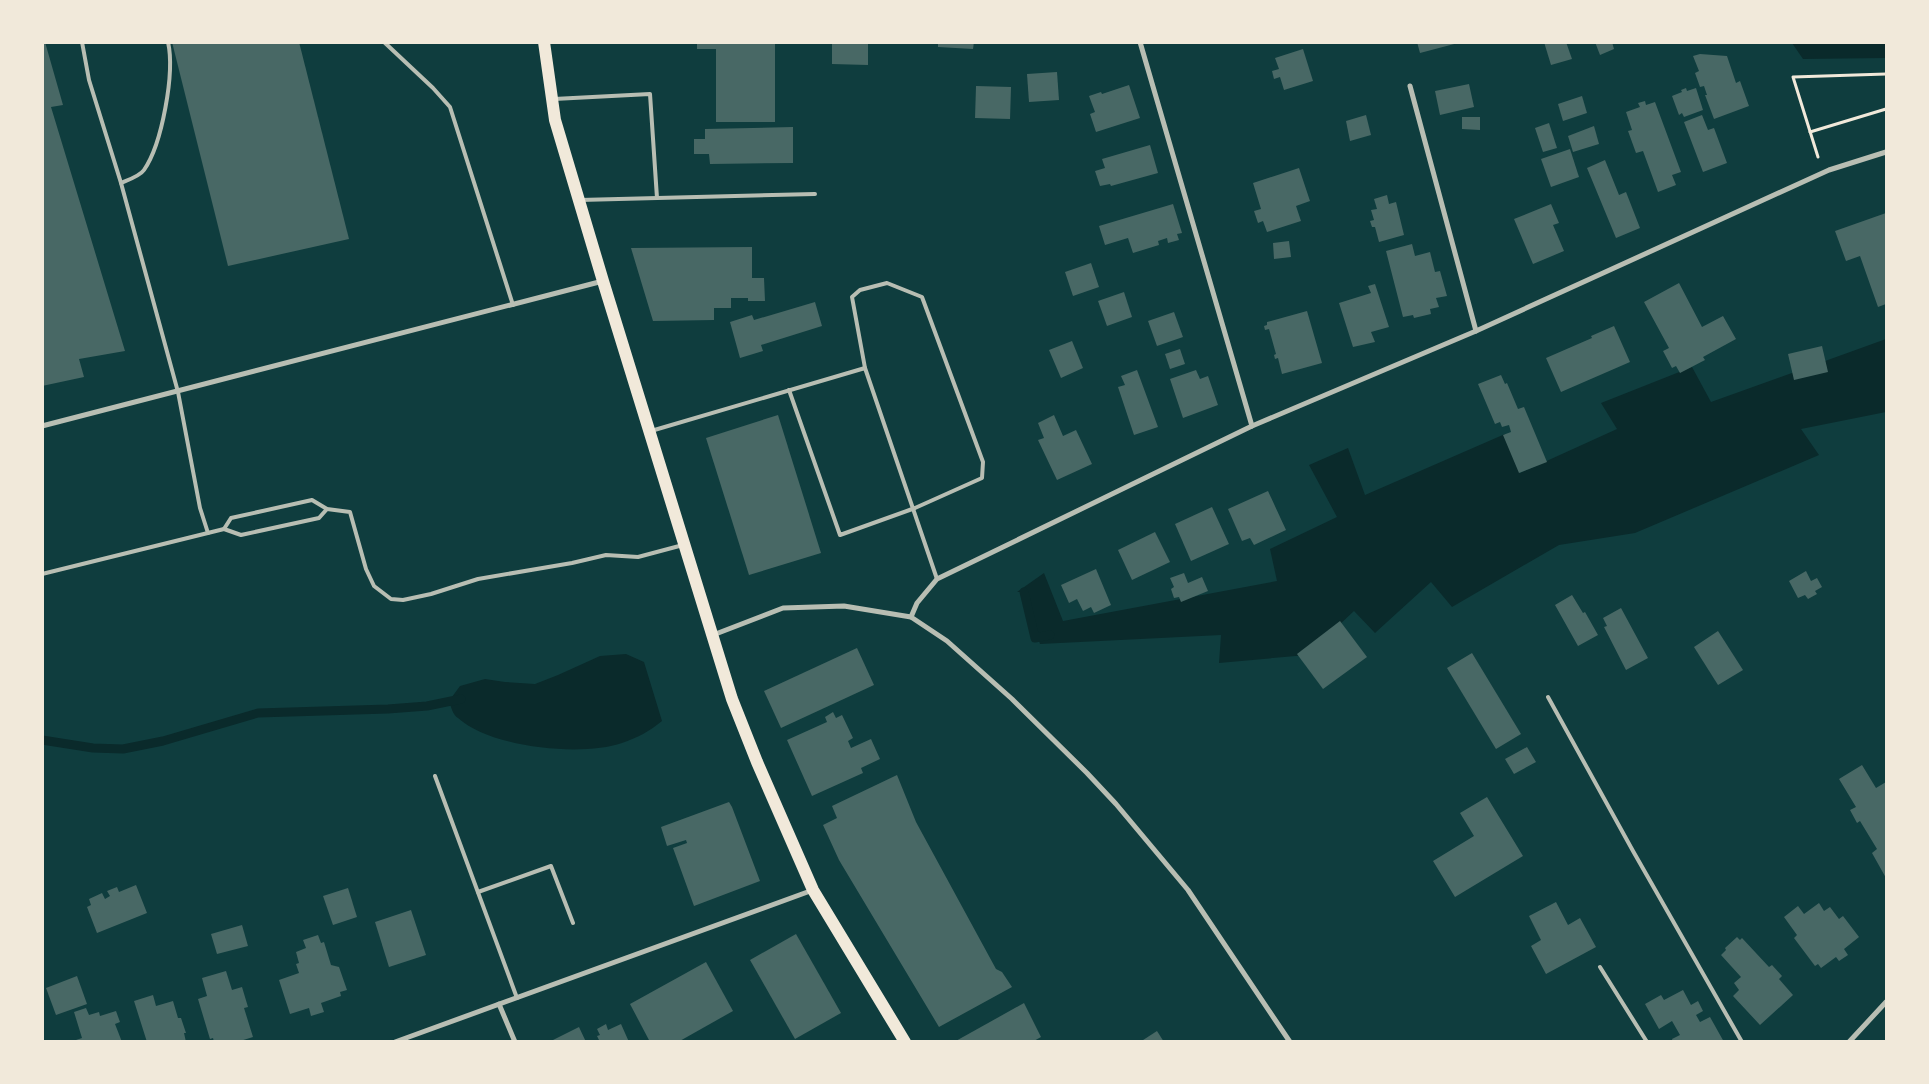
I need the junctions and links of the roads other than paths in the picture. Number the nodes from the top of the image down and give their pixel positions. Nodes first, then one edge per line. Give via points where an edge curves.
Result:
1 (82, 42) edge
2 (168, 42) edge
3 (384, 42) edge
4 (544, 42) edge
5 (1140, 42) edge
6 (1410, 86) dead end
7 (552, 99) junction
8 (1886, 152) edge
9 (121, 183) junction
10 (815, 194) dead end
11 (656, 198) junction
12 (579, 200) junction
13 (603, 281) junction
14 (513, 304) junction
15 (1476, 330) junction
16 (865, 368) junction
17 (789, 390) junction
18 (178, 392) junction
19 (42, 426) edge
20 (1252, 426) junction
21 (651, 431) junction
22 (914, 508) junction
23 (327, 509) junction
24 (224, 530) junction
25 (208, 533) junction
26 (685, 544) junction
27 (42, 574) edge
28 (937, 579) junction
29 (911, 617) junction
30 (712, 635) junction
31 (1548, 697) dead end
32 (436, 776) dead end
33 (813, 890) junction
34 (478, 892) junction
35 (573, 923) dead end
36 (1600, 967) dead end
37 (517, 998) junction
38 (1886, 1002) edge
39 (499, 1004) junction
40 (395, 1042) edge
41 (515, 1042) edge
42 (905, 1042) edge
43 (1290, 1042) edge
44 (1646, 1042) edge
45 (1742, 1042) edge
46 (1849, 1042) edge

1 - 9 lane via 89,80
2 - 9 lane via 170,83 156,146 144,172
3 - 14 lane via 450,107
4 - 7 main road
5 - 20 street
6 - 15 street
7 - 11 lane via 650,94
7 - 12 main road via 555,120
8 - 15 street via 1823,172
9 - 18 lane
10 - 11 lane
11 - 12 lane
12 - 13 main road
13 - 14 street
13 - 21 main road
14 - 18 street
15 - 20 street
16 - 17 lane
16 - 22 lane
16 - 22 lane via 852,297 860,290 887,283 922,297 983,462 982,478
17 - 21 lane
17 - 22 lane via 840,535
18 - 19 street
18 - 25 lane via 200,508
20 - 28 street
21 - 26 main road
22 - 28 lane
23 - 24 lane via 318,518 241,535
23 - 24 lane via 312,500 231,518
23 - 26 lane via 350,512 366,570 374,586 397,600 431,594 478,579 606,555 638,557
24 - 25 lane
25 - 27 lane
26 - 30 main road
28 - 29 street via 917,603
29 - 30 street via 844,606 783,608
29 - 43 street via 947,641 1012,699 1116,804 1188,890
30 - 33 main road via 732,699
31 - 45 lane
32 - 34 lane
33 - 37 street
33 - 42 main road
34 - 35 lane via 551,866
34 - 37 lane
36 - 44 lane
37 - 39 street
38 - 46 street
39 - 40 street
39 - 41 street

